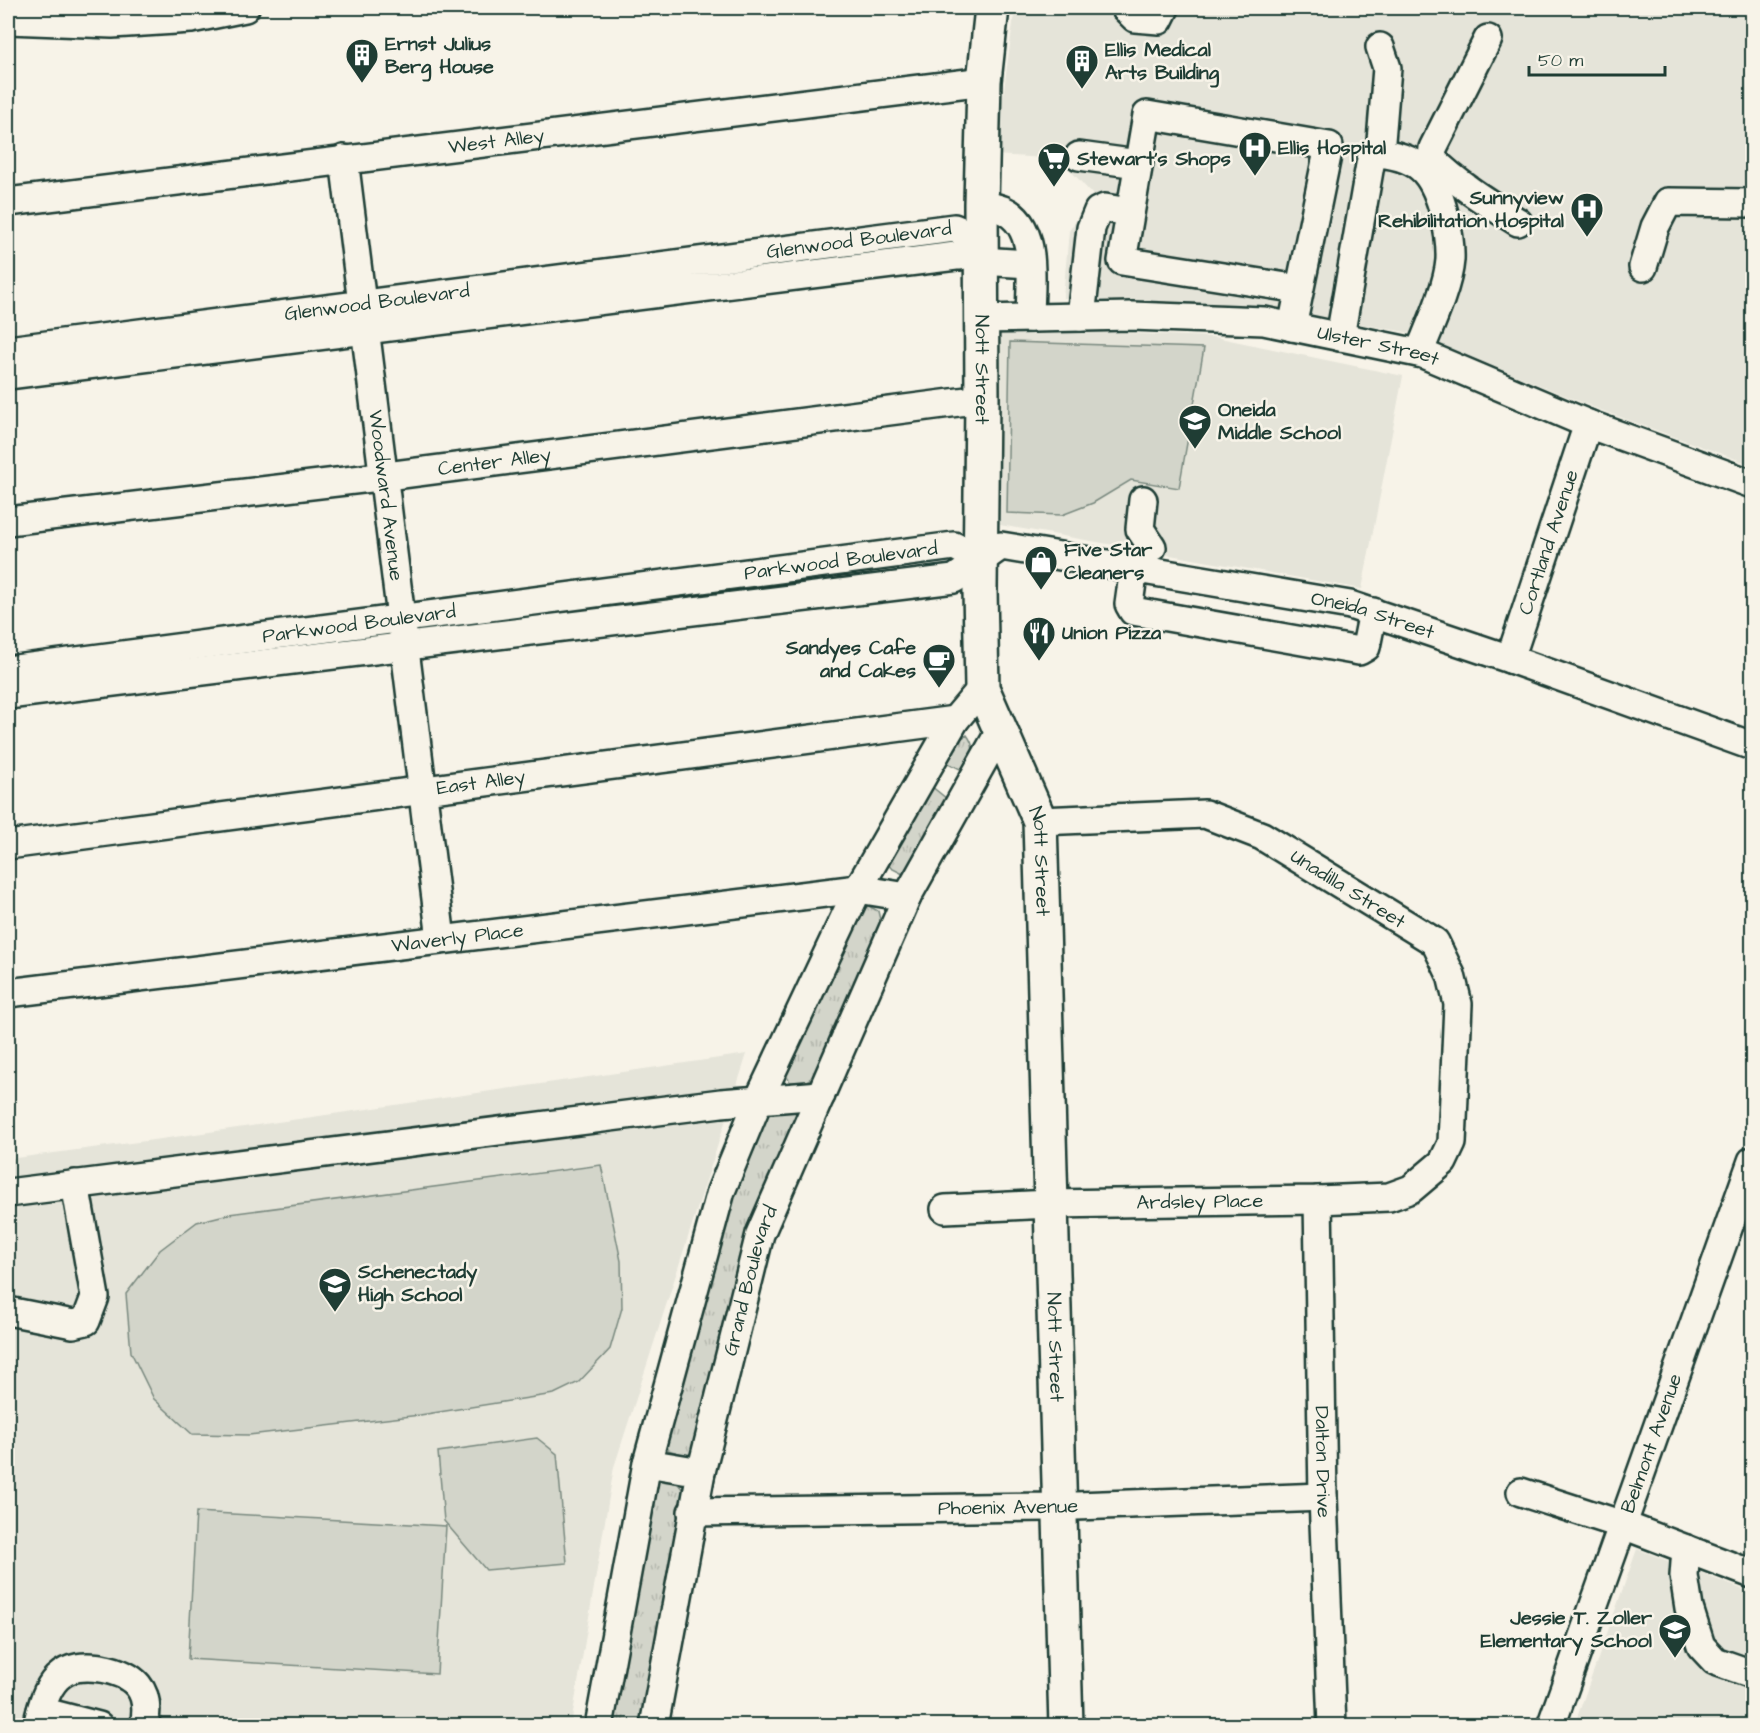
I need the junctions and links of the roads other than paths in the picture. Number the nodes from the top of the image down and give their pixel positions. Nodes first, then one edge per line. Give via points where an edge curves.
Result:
1 (245, 8) edge
2 (992, 8) edge
3 (1125, 8) edge
4 (1165, 8) edge
5 (8, 20) edge
6 (1488, 39) dead end
7 (1380, 47) dead end
8 (984, 81) junction
9 (1380, 153) junction
10 (1079, 156) dead end
11 (344, 159) junction
12 (1138, 164) junction
13 (8, 202) edge
14 (1752, 203) edge
15 (981, 204) junction
16 (1129, 212) junction
17 (1518, 222) dead end
18 (981, 250) junction
19 (1030, 264) junction
20 (664, 266) junction
21 (1643, 267) dead end
22 (1299, 289) junction
23 (668, 292) junction
24 (1081, 317) junction
25 (364, 318) junction
26 (1030, 318) junction
27 (981, 319) junction
28 (1292, 327) junction
29 (1340, 337) junction
30 (8, 350) edge
31 (1419, 353) junction
32 (78, 354) junction
33 (8, 375) edge
34 (982, 399) junction
35 (1588, 424) junction
36 (383, 477) junction
37 (1752, 484) edge
38 (1143, 500) dead end
39 (8, 521) edge
40 (1152, 547) dead end
41 (980, 559) junction
42 (1134, 568) junction
43 (676, 583) junction
44 (680, 612) junction
45 (1372, 612) junction
46 (403, 633) junction
47 (1510, 659) junction
48 (176, 662) junction
49 (8, 670) edge
50 (982, 688) junction
51 (8, 695) edge
52 (955, 720) junction
53 (1000, 731) junction
54 (1752, 746) edge
55 (928, 766) junction
56 (971, 781) junction
57 (423, 790) junction
58 (1040, 821) junction
59 (8, 845) edge
60 (858, 889) junction
61 (907, 897) junction
62 (441, 939) junction
63 (8, 993) edge
64 (821, 1095) junction
65 (759, 1099) junction
66 (1752, 1161) edge
67 (1443, 1162) joint
68 (75, 1184) junction
69 (8, 1193) edge
70 (1318, 1200) junction
71 (1050, 1204) junction
72 (945, 1209) dead end
73 (8, 1311) edge
74 (647, 1463) junction
75 (701, 1472) junction
76 (1521, 1492) dead end
77 (1323, 1497) junction
78 (1058, 1507) junction
79 (692, 1512) junction
80 (1623, 1525) junction
81 (1686, 1549) junction
82 (1752, 1574) edge
83 (1752, 1674) edge
84 (39, 1718) edge
85 (99, 1725) edge
86 (144, 1725) edge
87 (599, 1725) edge
88 (654, 1725) edge
89 (1066, 1725) edge
90 (1332, 1725) edge
91 (1551, 1725) edge

1 - 5 street via 191,19 112,24
2 - 8 main road, Nott Street
3 - 4 street via 1135,18 1159,20
6 - 17 street via 1431,159 1445,173
7 - 9 street via 1387,68
8 - 11 street, West Alley
8 - 15 main road, Nott Street
9 - 29 street via 1371,159
9 - 31 street via 1401,155 1425,172 1449,230 1450,262
10 - 12 street
11 - 13 street, West Alley
11 - 25 street, Woodward Avenue
12 - 16 street
12 - 22 street via 1147,115 1329,146
14 - 21 street via 1668,202 1655,227
15 - 18 main road, Nott Street
15 - 19 street via 1005,211 1026,230
16 - 22 street via 1122,261
16 - 24 street via 1105,208 1098,211 1091,228
18 - 19 street
18 - 20 street, Glenwood Boulevard via 957,228
18 - 23 street, Glenwood Boulevard via 960,256
18 - 27 main road, Nott Street
19 - 26 street
20 - 23 street
20 - 25 street, Glenwood Boulevard
22 - 28 street
23 - 25 street, Glenwood Boulevard
24 - 26 street, Ulster Street
24 - 28 street, Ulster Street via 1264,321
25 - 32 street, Glenwood Boulevard
25 - 36 street, Woodward Avenue
26 - 27 street, Ulster Street
27 - 34 main road, Nott Street
28 - 29 street, Ulster Street
29 - 31 street, Ulster Street
30 - 32 street, Glenwood Boulevard
31 - 35 street, Ulster Street
32 - 33 street, Glenwood Boulevard
34 - 36 street, Center Alley
34 - 41 main road, Nott Street
35 - 37 street, Ulster Street
35 - 47 street, Cortland Avenue
36 - 39 street, Center Alley
36 - 46 street, Woodward Avenue
38 - 40 street via 1140,529
41 - 42 street, Oneida Street via 1001,546
41 - 43 street, Parkwood Boulevard via 954,546
41 - 44 street, Parkwood Boulevard via 954,579
41 - 50 main road, Nott Street
42 - 45 street, Oneida Street
42 - 45 street via 1129,604 1133,610 1144,613 1359,651 1366,647
43 - 44 street
43 - 46 street, Parkwood Boulevard
44 - 46 street, Parkwood Boulevard
45 - 47 street, Oneida Street
46 - 48 street, Parkwood Boulevard
46 - 57 street, Woodward Avenue
47 - 54 street, Oneida Street
48 - 49 street, Parkwood Boulevard
48 - 51 street, Parkwood Boulevard
50 - 52 street
50 - 53 main road, Nott Street
52 - 55 street
52 - 57 street, East Alley
53 - 56 street, Grand Boulevard
53 - 58 main road, Nott Street
55 - 56 street
55 - 60 street
56 - 61 street, Grand Boulevard
57 - 59 street, East Alley
57 - 62 street, Woodward Avenue
58 - 67 street, Unadilla Street via 1205,814 1262,836 1435,942 1451,975 1458,1005 1452,1143
58 - 71 main road, Nott Street
60 - 61 street, Waverly Place
60 - 62 street, Waverly Place
60 - 65 street
61 - 64 street, Grand Boulevard
62 - 63 street, Waverly Place
64 - 65 street
64 - 75 street, Grand Boulevard via 760,1234
65 - 68 street
65 - 74 street via 721,1191
66 - 80 street, Belmont Avenue
67 - 70 street, Ardsley Place via 1411,1189 1389,1197
68 - 69 street
68 - 73 street via 95,1297 86,1321 73,1324
70 - 71 street, Ardsley Place
70 - 77 street, Dalton Drive
71 - 72 street, Ardsley Place
71 - 78 main road, Nott Street
74 - 75 street
74 - 87 street
75 - 79 street, Grand Boulevard
76 - 80 street
77 - 78 street, Phoenix Avenue
77 - 90 street, Dalton Drive
78 - 79 street, Phoenix Avenue
78 - 89 main road, Nott Street
79 - 88 street, Grand Boulevard
80 - 81 street
80 - 91 street, Belmont Avenue
81 - 82 street
81 - 83 street via 1684,1576 1701,1646 1715,1661
84 - 85 street
84 - 86 street via 55,1680 64,1672 87,1666 133,1679 147,1707

